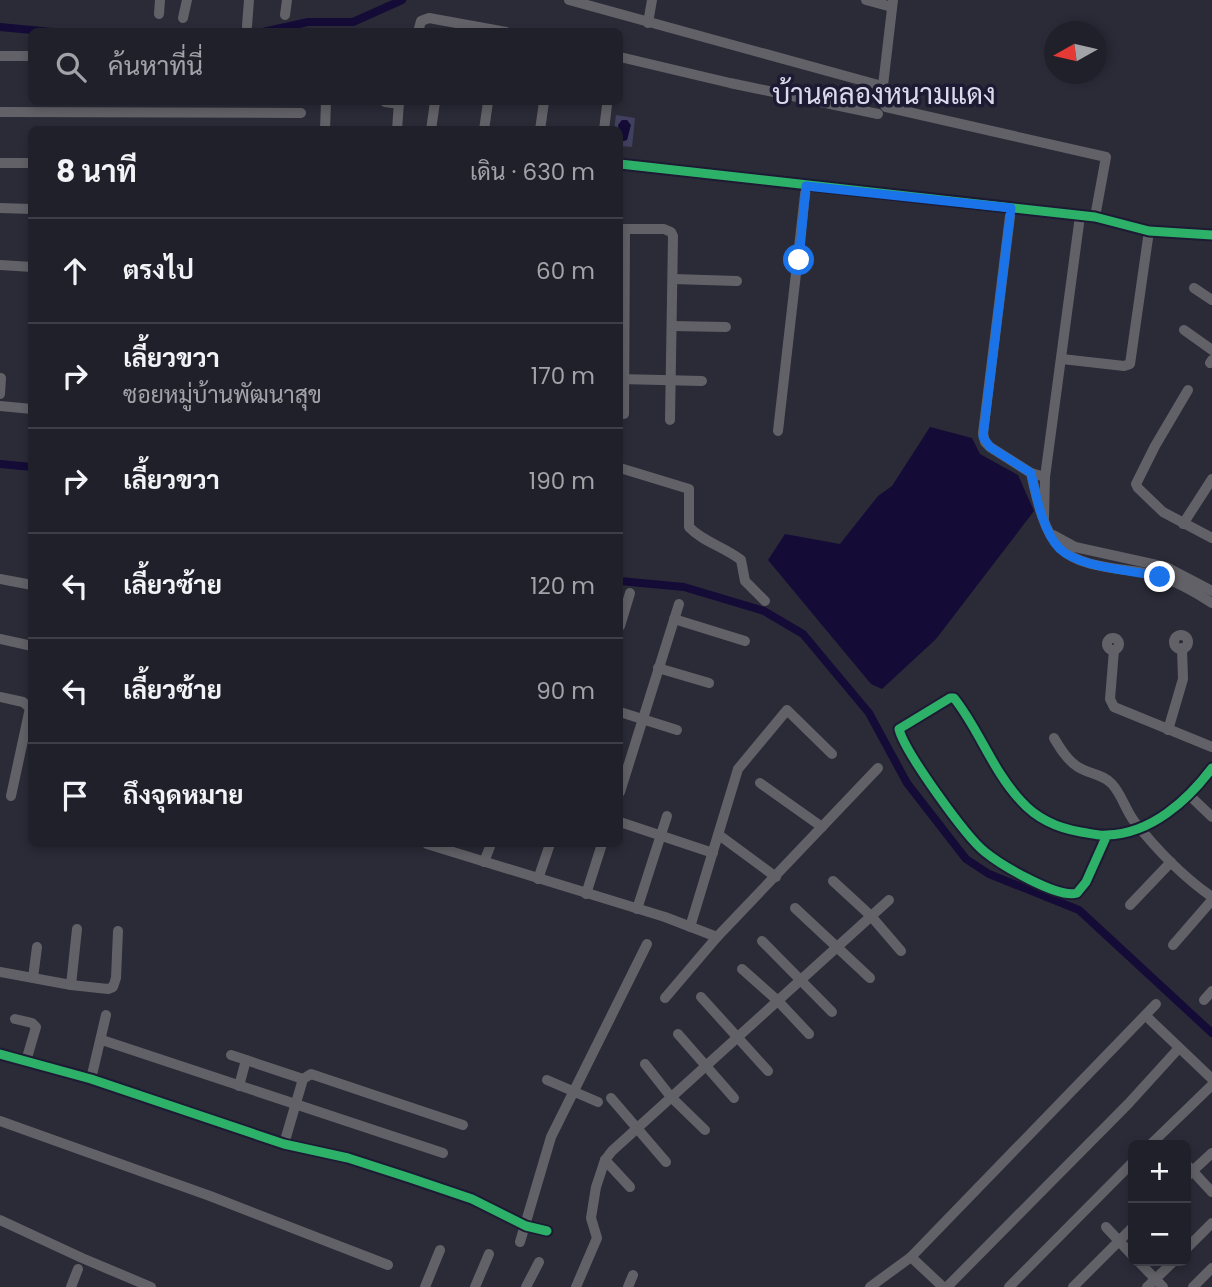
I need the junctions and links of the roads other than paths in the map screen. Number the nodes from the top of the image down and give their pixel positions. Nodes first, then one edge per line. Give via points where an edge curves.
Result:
1 (160, 0) edge
2 (187, 0) edge
3 (249, 0) edge
4 (287, 0) edge
5 (569, 0) edge
6 (652, 0) edge
7 (866, 0) edge
8 (893, 4) edge
9 (159, 14) dead end
10 (285, 15) dead end
11 (183, 18) dead end
12 (648, 23) junction
13 (247, 26) dead end
14 (419, 28) edge
15 (484, 28) edge
16 (0, 56) edge
17 (28, 56) edge
18 (623, 58) edge
19 (882, 86) junction
20 (326, 105) edge
21 (399, 105) edge
22 (435, 105) edge
23 (488, 105) edge
24 (544, 105) edge
25 (607, 105) dead end
26 (0, 112) edge
27 (301, 113) dead end
28 (878, 114) dead end
29 (325, 126) edge
30 (397, 126) edge
31 (432, 126) edge
32 (485, 126) edge
33 (541, 126) edge
34 (604, 126) edge
35 (0, 163) edge
36 (28, 163) edge
37 (623, 164) edge
38 (806, 186) junction
39 (0, 208) edge
40 (1011, 208) junction
41 (28, 209) edge
42 (1080, 216) junction
43 (1095, 217) junction
44 (623, 229) edge
45 (1149, 231) junction
46 (1212, 235) edge
47 (0, 265) edge
48 (28, 267) edge
49 (673, 279) junction
50 (737, 281) dead end
51 (1194, 288) dead end
52 (1212, 300) edge
53 (672, 326) junction
54 (726, 327) dead end
55 (1184, 330) dead end
56 (1212, 350) edge
57 (1062, 359) junction
58 (1, 378) edge
59 (623, 379) edge
60 (671, 381) junction
61 (702, 381) dead end
62 (1188, 390) dead end
63 (0, 394) edge
64 (623, 396) edge
65 (0, 406) edge
66 (28, 409) edge
67 (624, 414) dead end
68 (670, 421) dead end
69 (778, 431) dead end
70 (623, 469) edge
71 (1031, 473) junction
72 (1045, 477) junction
73 (1212, 479) edge
74 (1044, 518) junction
75 (1183, 524) junction
76 (1051, 534) junction
77 (1212, 538) edge
78 (0, 579) edge
79 (28, 584) edge
80 (1212, 591) edge
81 (630, 593) dead end
82 (765, 601) dead end
83 (1212, 603) edge
84 (678, 604) dead end
85 (623, 616) edge
86 (674, 619) junction
87 (0, 639) edge
88 (745, 641) dead end
89 (28, 645) edge
90 (1182, 649) dead end
91 (1114, 650) dead end
92 (658, 668) junction
93 (709, 683) dead end
94 (0, 697) edge
95 (28, 706) edge
96 (623, 713) edge
97 (28, 717) edge
98 (642, 719) junction
99 (677, 730) dead end
100 (1168, 730) junction
101 (1054, 738) dead end
102 (1212, 747) edge
103 (832, 754) dead end
104 (878, 768) dead end
105 (1212, 768) edge
106 (623, 782) edge
107 (760, 783) dead end
108 (1189, 795) junction
109 (11, 796) dead end
110 (667, 816) dead end
111 (1212, 817) edge
112 (623, 823) edge
113 (822, 827) junction
114 (1140, 828) junction
115 (719, 835) junction
116 (1107, 835) junction
117 (660, 836) junction
118 (450, 847) edge
119 (490, 847) edge
120 (549, 847) edge
121 (601, 847) edge
122 (713, 853) junction
123 (484, 862) junction
124 (1171, 862) junction
125 (776, 877) junction
126 (538, 878) junction
127 (834, 881) dead end
128 (586, 894) junction
129 (1212, 899) edge
130 (889, 900) dead end
131 (1129, 905) dead end
132 (795, 908) dead end
133 (637, 909) junction
134 (871, 916) junction
135 (690, 927) junction
136 (77, 929) dead end
137 (118, 931) dead end
138 (717, 937) junction
139 (762, 941) dead end
140 (647, 944) dead end
141 (1173, 945) dead end
142 (37, 947) dead end
143 (838, 947) junction
144 (901, 951) dead end
145 (742, 969) dead end
146 (0, 972) edge
147 (33, 978) junction
148 (870, 978) dead end
149 (800, 981) junction
150 (71, 985) junction
151 (1212, 991) edge
152 (701, 997) dead end
153 (665, 998) dead end
154 (1204, 1000) dead end
155 (778, 1001) junction
156 (1156, 1004) dead end
157 (832, 1012) dead end
158 (106, 1015) dead end
159 (1146, 1016) junction
160 (15, 1019) dead end
161 (678, 1034) dead end
162 (809, 1034) dead end
163 (737, 1038) junction
164 (102, 1040) junction
165 (1179, 1048) junction
166 (0, 1054) edge
167 (231, 1055) dead end
168 (246, 1060) junction
169 (26, 1061) junction
170 (645, 1064) dead end
171 (705, 1066) junction
172 (768, 1071) dead end
173 (91, 1079) junction
174 (303, 1079) junction
175 (1212, 1079) edge
176 (547, 1080) dead end
177 (1212, 1085) edge
178 (239, 1086) junction
179 (573, 1091) junction
180 (671, 1097) junction
181 (611, 1098) dead end
182 (734, 1098) dead end
183 (598, 1102) dead end
184 (296, 1106) junction
185 (0, 1121) edge
186 (463, 1125) dead end
187 (637, 1127) junction
188 (705, 1130) dead end
189 (1155, 1140) edge
190 (284, 1144) junction
191 (443, 1153) dead end
192 (1212, 1153) edge
193 (605, 1160) junction
194 (666, 1162) dead end
195 (1128, 1167) edge
196 (1191, 1169) edge
197 (1191, 1174) edge
198 (629, 1187) dead end
199 (1212, 1192) edge
200 (0, 1220) edge
201 (1212, 1223) edge
202 (526, 1226) junction
203 (1106, 1227) dead end
204 (547, 1231) dead end
205 (1128, 1232) edge
206 (1119, 1241) junction
207 (520, 1242) dead end
208 (1191, 1244) edge
209 (440, 1250) dead end
210 (1128, 1251) edge
211 (489, 1254) dead end
212 (911, 1257) junction
213 (538, 1262) dead end
214 (388, 1265) dead end
215 (1142, 1266) edge
216 (1170, 1266) edge
217 (1212, 1268) edge
218 (78, 1269) dead end
219 (634, 1275) dead end
220 (1155, 1284) edge
221 (71, 1287) edge
222 (151, 1287) edge
223 (425, 1287) edge
224 (475, 1287) edge
225 (526, 1287) edge
226 (576, 1287) edge
227 (628, 1287) edge
228 (870, 1287) edge
229 (945, 1287) edge
230 (1009, 1287) edge
231 (1073, 1287) edge
232 (1193, 1287) edge

1 - 9 street
2 - 11 street
3 - 13 street
4 - 10 street
5 - 12 street
6 - 12 street
7 - 8 street
8 - 19 street
12 - 19 street
14 - 15 street via 421,21 429,18
16 - 17 street
18 - 28 street
19 - 43 street via 883,104 891,108 1106,157
20 - 29 street
21 - 30 street
22 - 31 street
23 - 32 street
24 - 33 street
25 - 34 street
26 - 27 street
35 - 36 street
37 - 38 street
38 - 40 street
38 - 69 street
39 - 41 street
40 - 42 street
40 - 71 street via 983,432 990,447
42 - 43 street
42 - 57 street
43 - 45 street
44 - 49 street via 671,232
45 - 46 street
45 - 57 street via 1130,364
47 - 48 street
49 - 50 street
49 - 53 street
51 - 52 street
53 - 54 street
53 - 60 street
55 - 56 street
57 - 72 street
58 - 63 street
59 - 60 street
60 - 61 street
60 - 68 street
62 - 75 street via 1136,484 1154,505
64 - 67 street
65 - 66 street
70 - 82 street via 689,489 689,527 741,560 745,581
71 - 72 street
71 - 74 street
72 - 74 street
73 - 75 street
74 - 76 street
75 - 77 street
76 - 80 street via 1075,547 1166,567
76 - 83 street via 1061,550 1078,559 1160,577
78 - 79 street
81 - 85 street
84 - 86 street
86 - 88 street
86 - 92 street
87 - 89 street
90 - 100 street via 1183,679
91 - 100 street via 1112,705
92 - 93 street
92 - 98 street
94 - 95 street
96 - 98 street
97 - 109 street
98 - 99 street
98 - 106 street
100 - 102 street
101 - 114 street via 1077,767 1111,783
103 - 115 street via 789,710 783,712 738,769
104 - 113 street
105 - 108 street
107 - 113 street
108 - 111 street
108 - 114 street
110 - 117 street
112 - 117 street
113 - 125 street
114 - 116 street
114 - 124 street
115 - 122 street
115 - 125 street
116 - 116 street via 1046,822 1033,812 1003,779 954,698 899,729 950,812 972,838 985,852 1028,878 1066,894 1077,893
117 - 122 street
117 - 133 street
118 - 123 street
119 - 123 street
120 - 126 street
121 - 128 street
122 - 135 street
123 - 126 street
124 - 129 street
124 - 131 street
125 - 138 street
126 - 128 street
127 - 134 street
128 - 133 street
129 - 141 street
130 - 134 street
132 - 143 street
133 - 135 street
134 - 143 street
134 - 144 street
135 - 138 street
136 - 150 street
137 - 150 street via 113,987
138 - 153 street
139 - 149 street
140 - 179 street
142 - 147 street
143 - 148 street
143 - 149 street
145 - 155 street
146 - 147 street
147 - 150 street
149 - 155 street
149 - 157 street
151 - 154 street
152 - 163 street
155 - 162 street
155 - 163 street
156 - 159 street
158 - 164 street
159 - 165 street
159 - 212 street
160 - 169 street via 36,1027
161 - 171 street
163 - 171 street
163 - 172 street
164 - 173 street
164 - 178 street
165 - 175 street
165 - 229 street
166 - 169 street
167 - 168 street
168 - 174 street
168 - 178 street
169 - 173 street
170 - 180 street
171 - 180 street
171 - 182 street
173 - 190 street
174 - 184 street
174 - 186 street via 310,1074 318,1076
176 - 179 street
177 - 189 street
178 - 184 street
179 - 183 street
179 - 202 street via 551,1137
180 - 187 street
180 - 188 street
181 - 187 street
184 - 190 street
184 - 191 street
185 - 214 street
187 - 193 street
187 - 194 street
190 - 202 street via 348,1158 472,1199
192 - 196 street
193 - 198 street
193 - 226 street via 592,1218 597,1238
195 - 230 street
197 - 199 street
200 - 222 street
201 - 208 street
202 - 204 street
202 - 207 street
203 - 206 street
205 - 206 street
206 - 210 street
206 - 231 street
209 - 223 street
211 - 224 street
212 - 228 street
212 - 229 street
213 - 225 street
215 - 220 street
216 - 220 street
217 - 232 street
218 - 221 street
219 - 227 street

